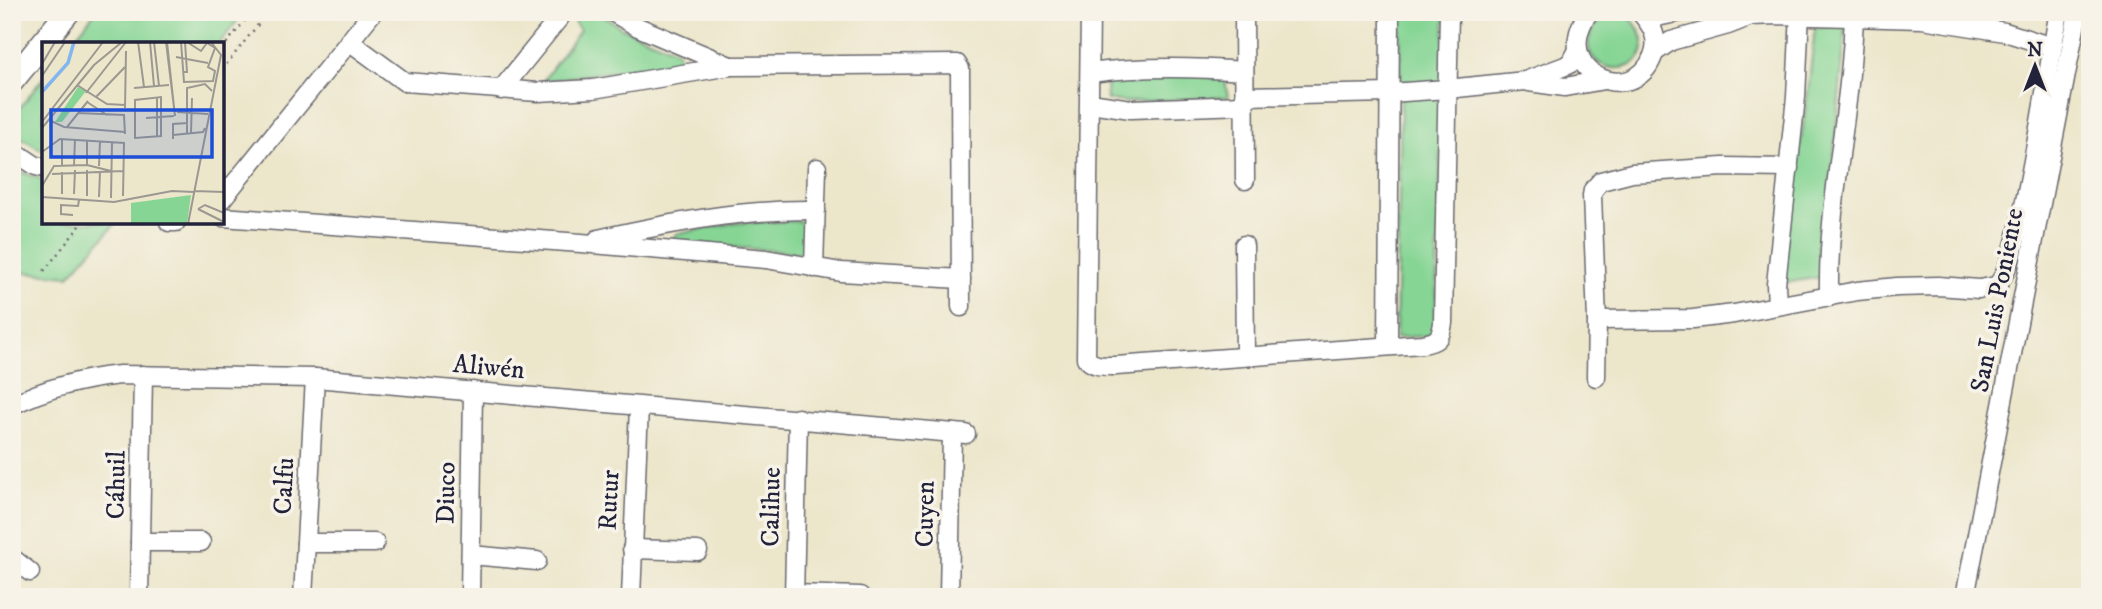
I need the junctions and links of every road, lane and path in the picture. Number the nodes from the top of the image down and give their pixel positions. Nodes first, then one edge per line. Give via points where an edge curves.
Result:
1 (68, 12) edge
2 (252, 12) edge
3 (268, 12) edge
4 (373, 12) edge
5 (564, 12) edge
6 (612, 12) edge
7 (1090, 12) edge
8 (1244, 12) edge
9 (1390, 12) edge
10 (1449, 12) edge
11 (1590, 12) edge
12 (1681, 12) edge
13 (2059, 12) edge
14 (2078, 12) edge
15 (1745, 14) edge
16 (1800, 14) edge
17 (1854, 14) edge
18 (1643, 16) edge
19 (349, 41) junction
20 (44, 42) edge
21 (42, 44) edge
22 (224, 47) edge
23 (2052, 47) junction
24 (1578, 50) junction
25 (1655, 52) junction
26 (730, 66) junction
27 (224, 67) edge
28 (1244, 71) junction
29 (1090, 73) junction
30 (1604, 80) junction
31 (12, 81) edge
32 (1525, 81) junction
33 (1447, 89) junction
34 (501, 90) junction
35 (1390, 93) junction
36 (1244, 100) junction
37 (1090, 103) junction
38 (12, 150) edge
39 (42, 167) edge
40 (1789, 168) junction
41 (817, 169) dead end
42 (1245, 180) dead end
43 (224, 197) edge
44 (816, 210) junction
45 (224, 216) edge
46 (81, 224) edge
47 (581, 243) junction
48 (1244, 245) dead end
49 (814, 268) junction
50 (44, 271) dead end
51 (961, 279) junction
52 (1829, 297) junction
53 (1777, 306) junction
54 (961, 307) dead end
55 (1597, 320) junction
56 (1388, 346) junction
57 (1245, 356) junction
58 (143, 375) junction
59 (1596, 377) dead end
60 (315, 378) junction
61 (473, 391) junction
62 (12, 405) edge
63 (639, 407) junction
64 (798, 418) junction
65 (959, 433) joint
66 (140, 542) junction
67 (201, 542) dead end
68 (306, 543) junction
69 (375, 543) dead end
70 (632, 549) junction
71 (698, 551) dead end
72 (471, 555) junction
73 (12, 558) edge
74 (537, 561) dead end
75 (30, 572) dead end
76 (794, 595) edge
77 (860, 596) edge
78 (139, 597) edge
79 (303, 597) edge
80 (470, 597) edge
81 (631, 597) edge
82 (949, 597) edge
83 (1965, 597) edge

1 - 20 street
2 - 22 path
3 - 27 path
4 - 19 street
5 - 34 street
6 - 26 street
7 - 29 street
8 - 28 street
9 - 35 street
10 - 33 street
11 - 24 street via 1579,30
12 - 18 street
13 - 23 street
14 - 83 street, San Luis Poniente
15 - 16 street
15 - 25 street via 1728,26 1671,41
16 - 17 street
16 - 40 street
17 - 23 street via 1963,24
17 - 52 street via 1828,258
18 - 25 street via 1655,35
19 - 34 street via 405,82
19 - 43 street
21 - 31 street
23 - 52 street via 2022,211 2000,283 1979,289 1898,287
24 - 30 street via 1587,69
24 - 32 street via 1571,63
25 - 30 street via 1635,77
26 - 34 street via 593,89
26 - 51 street via 958,65
28 - 29 street via 1186,66
28 - 36 street
29 - 37 street
30 - 32 street via 1565,87
32 - 33 street
33 - 35 street
33 - 56 street via 1442,333 1434,343
35 - 36 street
35 - 56 street
36 - 37 street via 1131,109
36 - 42 street
37 - 57 street via 1086,358 1100,366 1116,366
38 - 39 street
40 - 53 street
40 - 55 street via 1670,170 1601,181 1592,196
41 - 44 street
44 - 47 street via 713,217
44 - 49 street
45 - 47 street
46 - 50 path
47 - 49 street via 766,259
48 - 57 street
49 - 51 street
51 - 54 street
52 - 53 street
53 - 55 street via 1693,319
55 - 59 street
56 - 57 street
58 - 60 street, Aliwén
58 - 62 street, Aliwén via 73,382
58 - 66 street, Cáhuil
60 - 61 street, Aliwén
60 - 68 street, Calfu
61 - 63 street, Aliwén
61 - 72 street, Diuco
63 - 64 street, Aliwén
63 - 70 street, Rutur
64 - 65 street, Aliwén
64 - 76 street, Calihue
65 - 82 street, Cuyen
66 - 67 street
66 - 78 street, Cáhuil
68 - 69 street
68 - 79 street, Calfu
70 - 71 street
70 - 81 street, Rutur
72 - 74 street
72 - 80 street, Diuco
73 - 75 street
76 - 77 street

